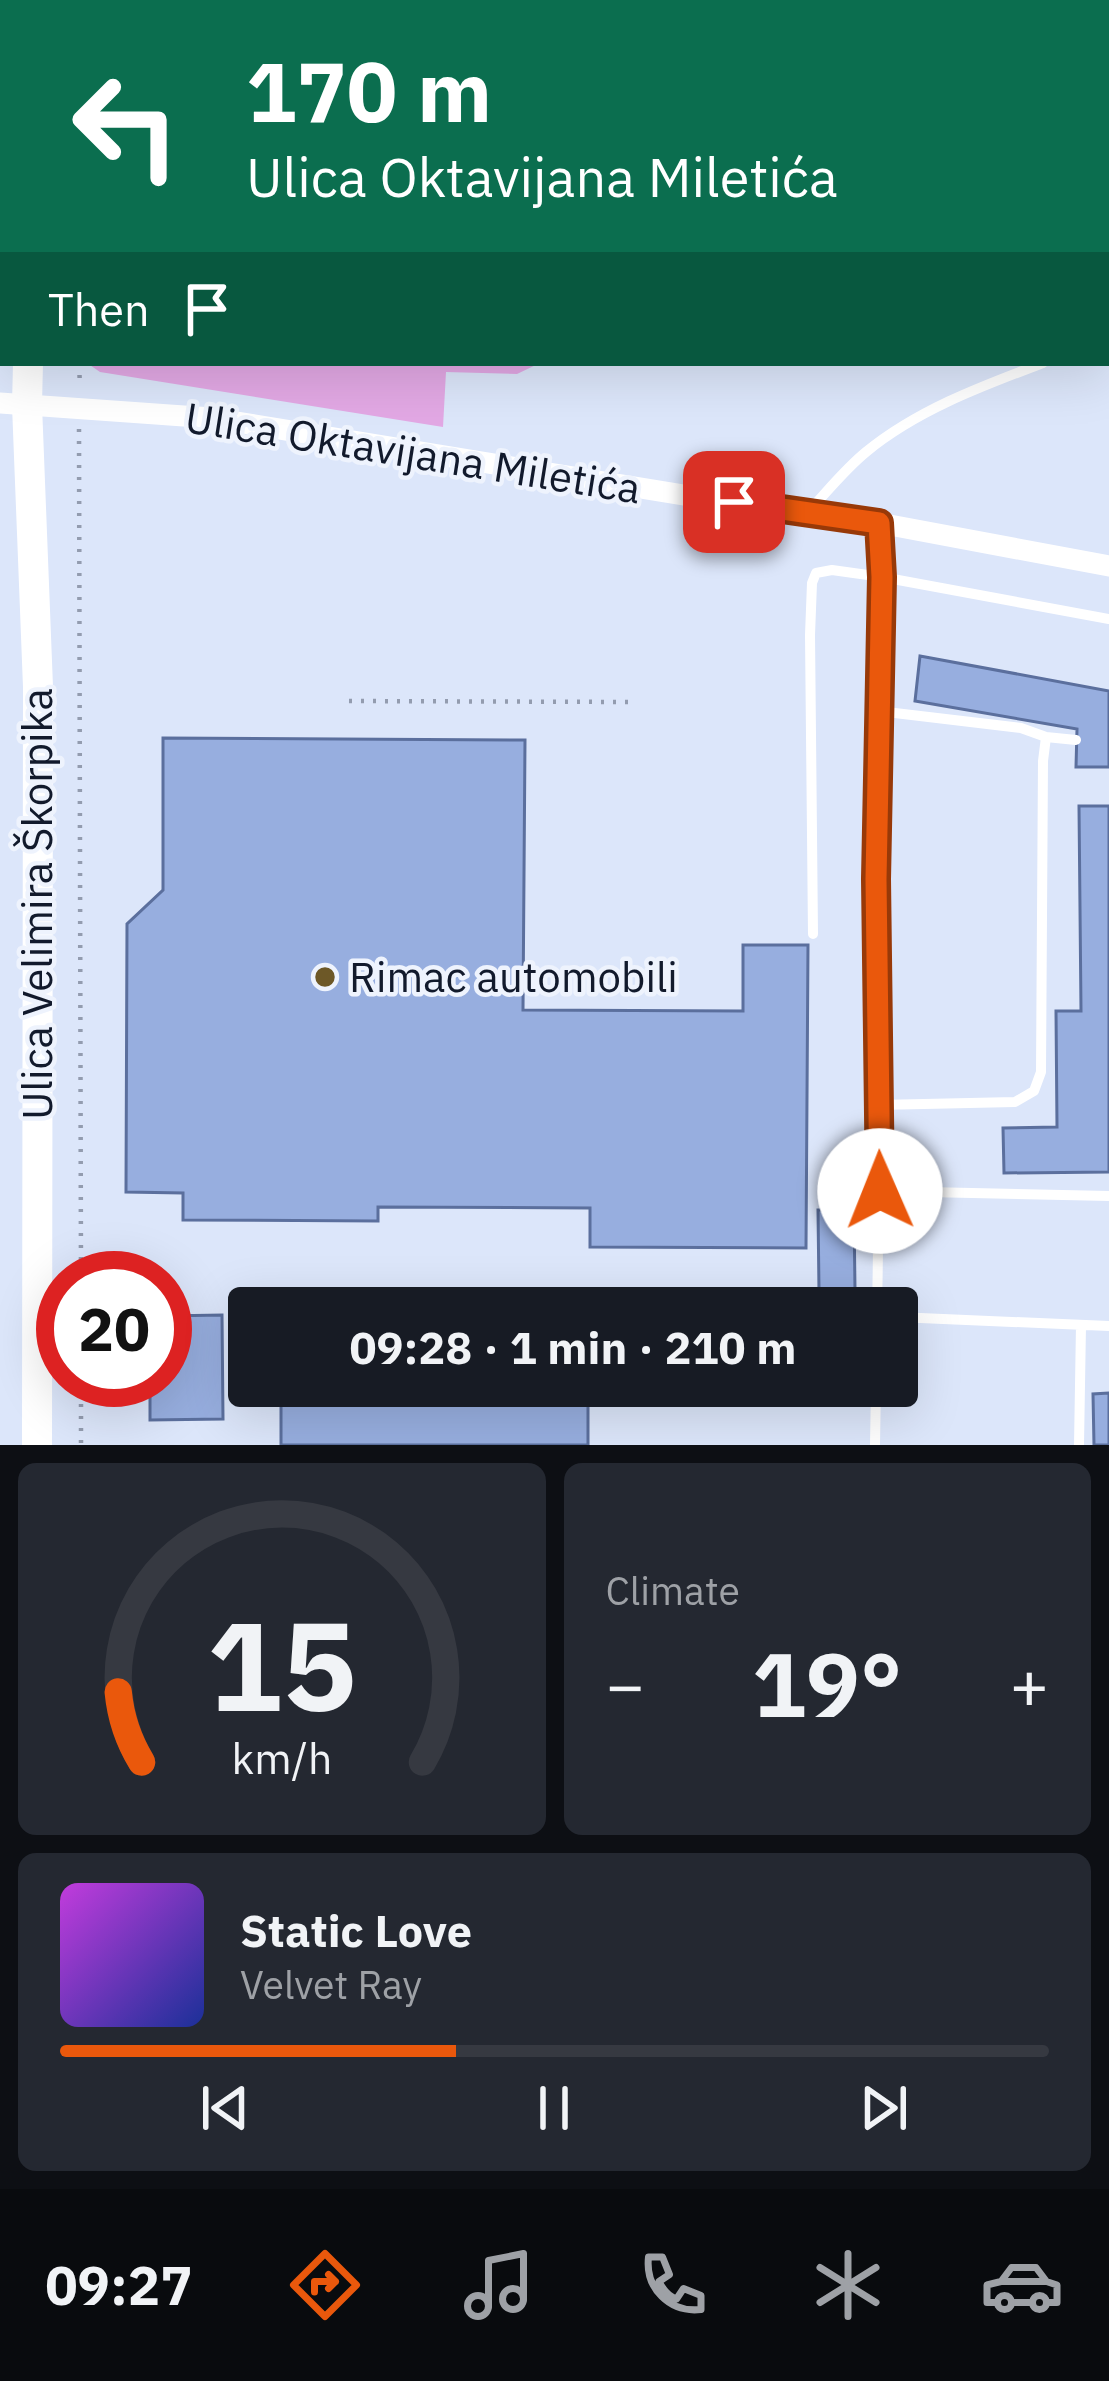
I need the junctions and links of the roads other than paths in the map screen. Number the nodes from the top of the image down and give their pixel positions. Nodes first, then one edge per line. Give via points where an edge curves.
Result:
1 (27, 366) edge
2 (1035, 366) edge
3 (14, 404) edge
4 (807, 513) junction
5 (879, 523) junction
6 (1109, 566) edge
7 (882, 577) junction
8 (1109, 619) edge
9 (878, 711) junction
10 (1046, 737) junction
11 (1076, 740) dead end
12 (813, 934) dead end
13 (878, 1106) junction
14 (880, 1191) junction
15 (1109, 1196) edge
16 (878, 1287) edge
17 (918, 1319) edge
18 (1081, 1324) junction
19 (1109, 1326) edge
20 (876, 1407) edge
21 (37, 1445) edge
22 (875, 1445) edge
23 (1079, 1445) edge

1 - 3 main road, Ulica Velimira Škorpika
2 - 4 lane via 899,428
3 - 4 street, Ulica Oktavijana Miletića via 212,418
3 - 21 main road, Ulica Velimira Škorpika via 38,687
4 - 5 street, Ulica Oktavijana Miletića
5 - 6 street, Ulica Oktavijana Miletića
5 - 7 lane
7 - 8 lane
7 - 9 lane
7 - 12 lane via 832,570 816,573 812,583
9 - 10 lane
9 - 13 lane
10 - 11 lane
10 - 13 lane via 1041,1072 1034,1091 1015,1102
13 - 14 lane
14 - 15 lane
14 - 16 lane
17 - 18 lane
18 - 19 lane
18 - 23 lane
20 - 22 lane

